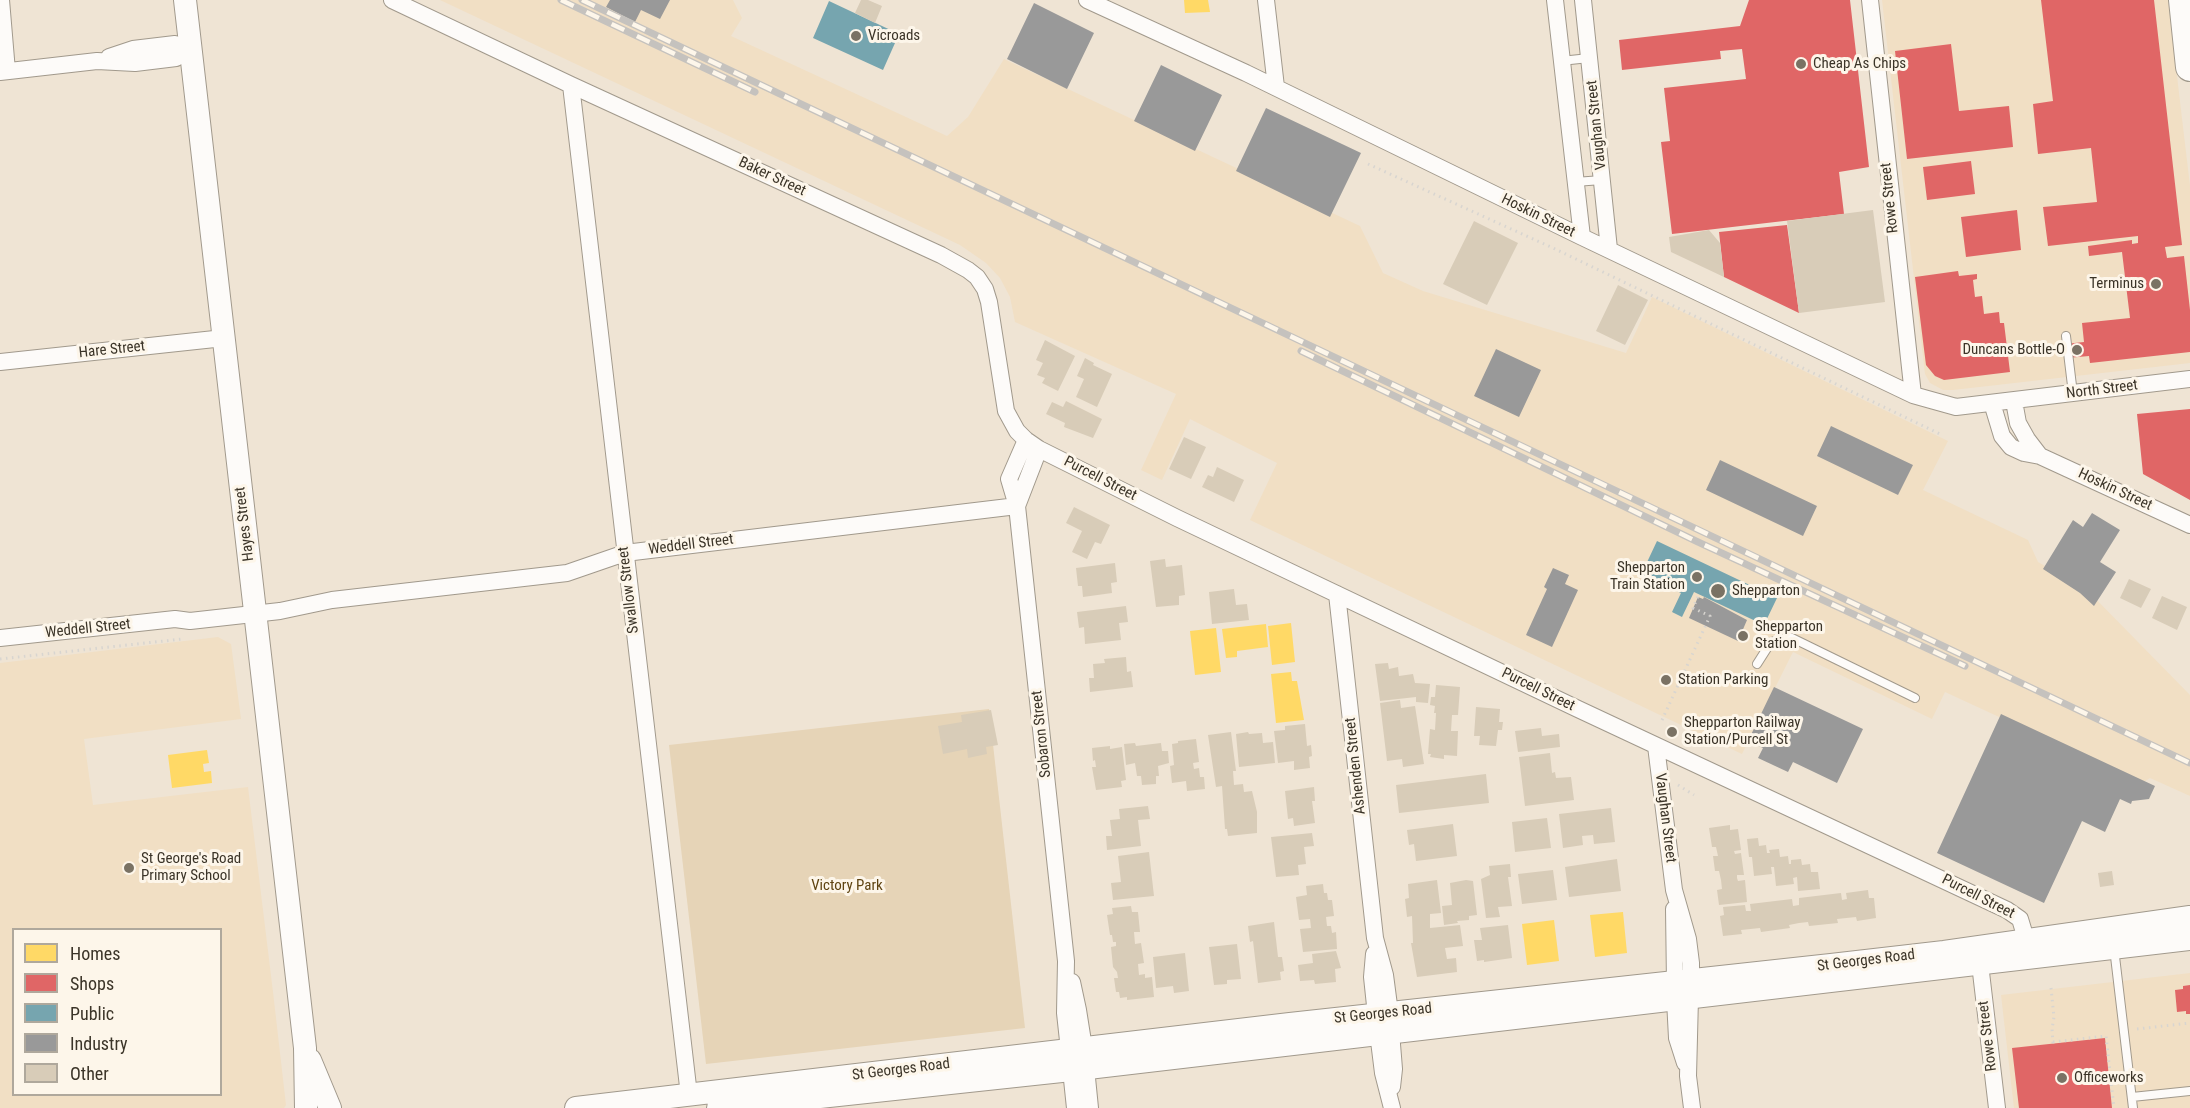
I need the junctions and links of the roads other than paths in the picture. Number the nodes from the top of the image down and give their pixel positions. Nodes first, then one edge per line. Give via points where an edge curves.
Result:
1 (1, 0) edge
2 (185, 0) edge
3 (393, 0) edge
4 (1266, 0) edge
5 (1555, 0) edge
6 (1583, 0) edge
7 (1870, 0) edge
8 (2183, 0) edge
9 (1089, 1) edge
10 (190, 50) junction
11 (1590, 58) junction
12 (1562, 61) junction
13 (2190, 67) edge
14 (4, 72) edge
15 (571, 85) junction
16 (1276, 87) junction
17 (1602, 180) junction
18 (1575, 182) junction
19 (1582, 237) junction
20 (1609, 249) junction
21 (2066, 336) dead end
22 (224, 338) junction
23 (0, 362) edge
24 (2190, 379) edge
25 (2073, 394) junction
26 (1912, 395) junction
27 (2014, 401) junction
28 (1992, 403) junction
29 (1032, 444) junction
30 (2040, 456) junction
31 (1017, 506) junction
32 (2190, 525) edge
33 (625, 553) junction
34 (1337, 594) junction
35 (255, 609) junction
36 (0, 638) edge
37 (1757, 664) dead end
38 (1915, 698) dead end
39 (1656, 746) junction
40 (2190, 917) edge
41 (2112, 937) junction
42 (2190, 939) edge
43 (2028, 948) junction
44 (1979, 955) junction
45 (1683, 991) junction
46 (1384, 1023) junction
47 (305, 1048) junction
48 (1077, 1059) junction
49 (2190, 1091) edge
50 (766, 1094) junction
51 (2132, 1097) junction
52 (691, 1102) edge
53 (1391, 1105) edge
54 (611, 1106) edge
55 (306, 1108) edge
56 (330, 1108) edge
57 (576, 1108) edge
58 (582, 1108) edge
59 (718, 1108) edge
60 (1075, 1108) edge
61 (1090, 1108) edge
62 (1692, 1108) edge
63 (1997, 1108) edge
64 (2133, 1108) edge

1 - 14 street
2 - 10 street, Hayes Street
3 - 15 street, Baker Street
4 - 16 street
5 - 12 street, Vaughan Street
6 - 11 street, Vaughan Street
7 - 26 street, Rowe Street
8 - 13 highway
9 - 16 street, Hoskin Street
10 - 14 street via 175,44 133,49 97,61
10 - 22 street, Hayes Street
11 - 12 lane
11 - 17 street, Vaughan Street
12 - 18 street, Vaughan Street
15 - 29 street, Baker Street via 930,250 977,277 985,289 994,323 1006,411
15 - 33 street, Swallow Street
16 - 19 street, Hoskin Street
17 - 18 lane
17 - 20 street, Vaughan Street
18 - 19 street, Vaughan Street
19 - 20 street, Hoskin Street
20 - 26 street, Hoskin Street
21 - 25 lane
22 - 23 street, Hare Street
22 - 35 street, Hayes Street
24 - 25 street, North Street
25 - 27 street, North Street
26 - 28 street, Hoskin Street via 1956,406
27 - 28 street, Hoskin Street
27 - 30 street via 2018,423
28 - 30 street, Hoskin Street via 2002,436 2011,447
29 - 31 street, Sobaron Street via 1009,479
29 - 34 street, Purcell Street
30 - 32 street, Hoskin Street
31 - 33 street, Weddell Street
31 - 48 street, Sobaron Street via 1066,961 1065,1013
33 - 35 street, Weddell Street via 567,573 332,600 279,601
33 - 52 street, Swallow Street
34 - 39 street, Purcell Street
34 - 46 street, Ashenden Street via 1375,938 1372,977
35 - 36 street, Weddell Street via 188,611 175,619
35 - 47 street, Hayes Street
37 - 38 lane via 1771,642 1790,637
39 - 43 street, Purcell Street via 2007,909 2020,919
39 - 45 street, Vaughan Street via 1674,891 1673,941
40 - 41 street, St Georges Road
41 - 42 street, St Georges Road
41 - 43 street, St Georges Road
41 - 51 lane
43 - 44 street, St Georges Road
44 - 45 street, St Georges Road
44 - 63 street, Rowe Street
45 - 46 street, St Georges Road
45 - 62 street, Vaughan Street via 1677,1038
46 - 48 street, St Georges Road
46 - 53 street, Ashenden Street via 1383,1073
47 - 55 street, Hayes Street
47 - 56 street, Hayes Street
48 - 50 street, St Georges Road
48 - 60 street, Sobaron Street
48 - 61 street, Sobaron Street
49 - 51 lane
50 - 52 street, St Georges Road
50 - 59 street, St Georges Road
51 - 64 lane
52 - 54 street, St Georges Road
54 - 58 street, St Georges Road
57 - 58 street, St Georges Road

